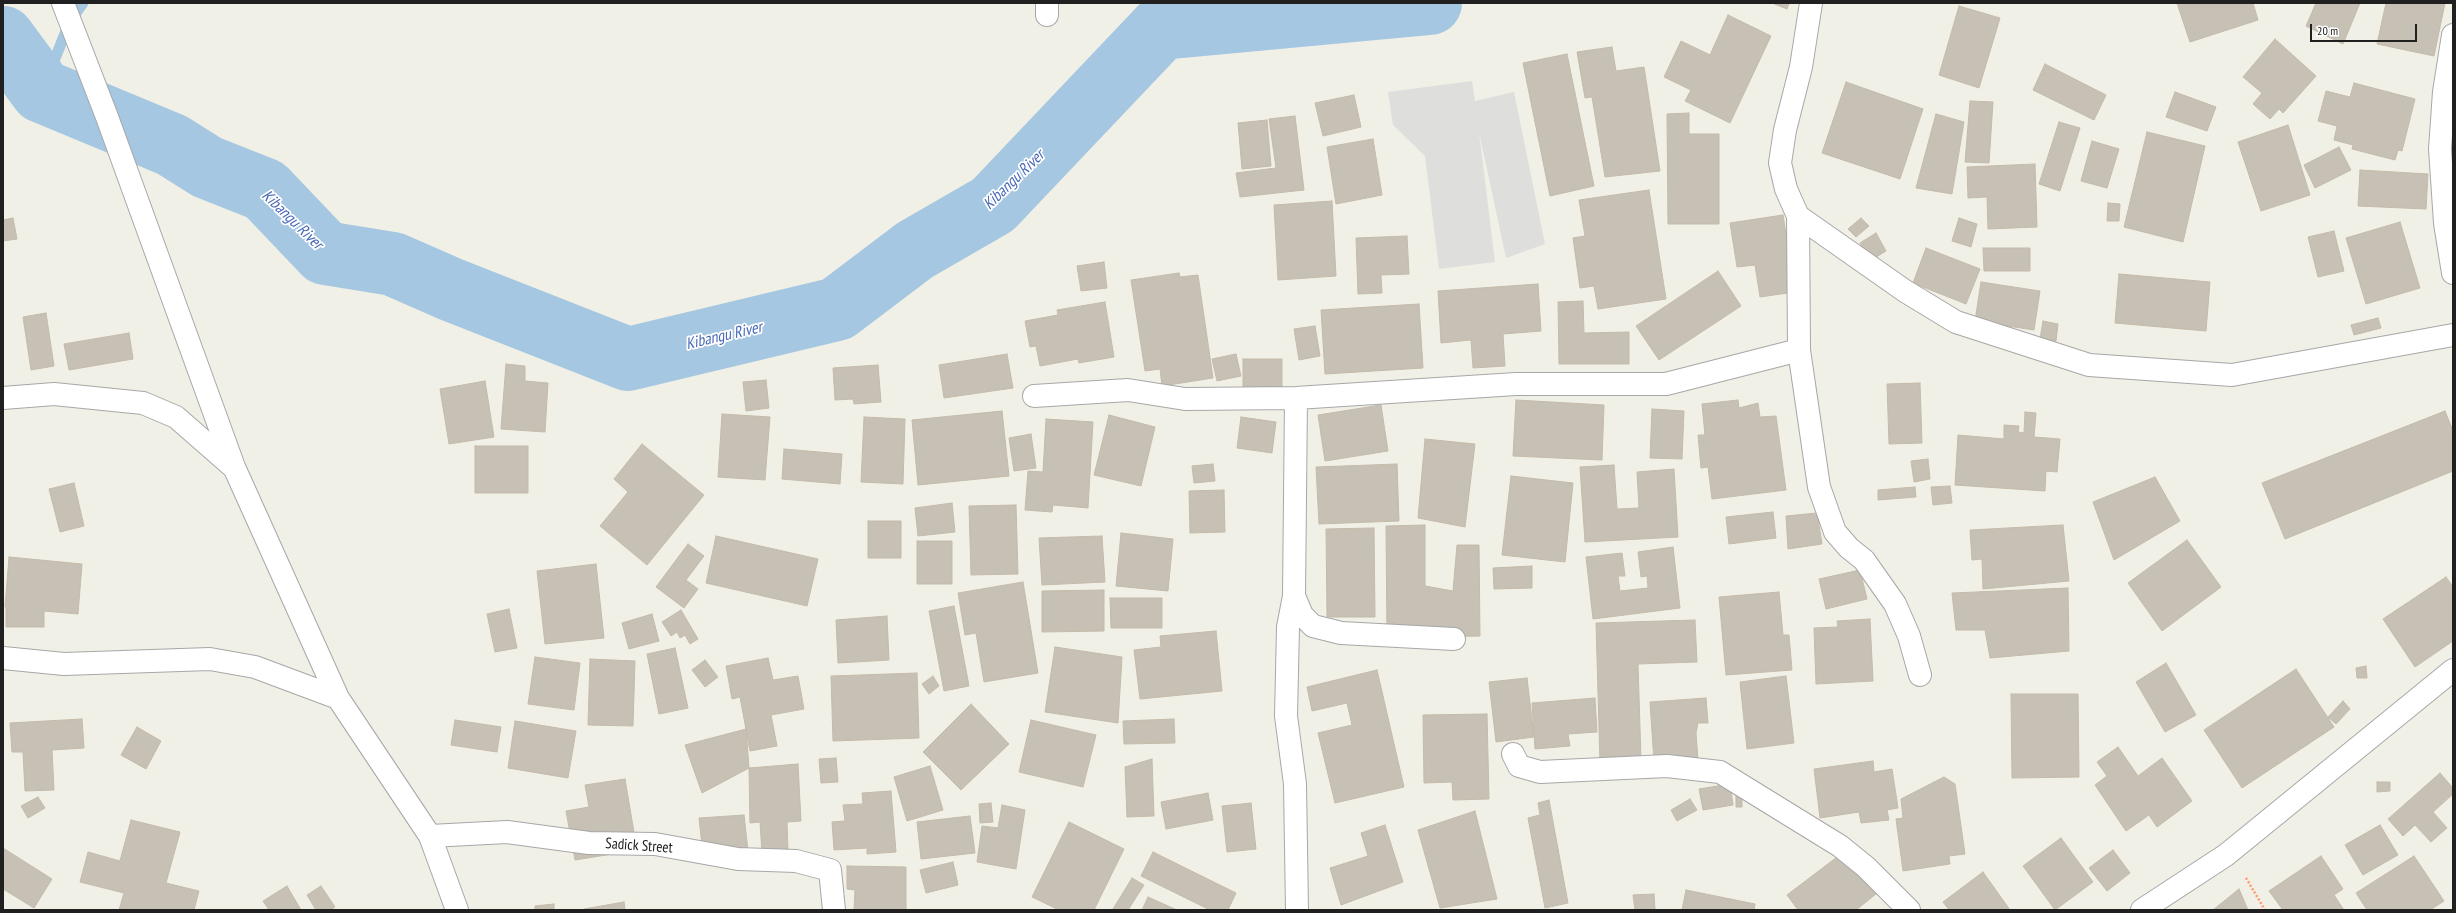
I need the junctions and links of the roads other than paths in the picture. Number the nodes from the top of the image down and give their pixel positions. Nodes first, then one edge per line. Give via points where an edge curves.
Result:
1 (63, 3) edge
2 (1811, 3) edge
3 (2453, 35) edge
4 (1798, 216) junction
5 (2453, 273) edge
6 (2453, 334) edge
7 (1799, 350) junction
8 (1034, 396) dead end
9 (3, 398) edge
10 (1296, 398) junction
11 (234, 467) junction
12 (1294, 596) junction
13 (1454, 639) dead end
14 (3, 658) edge
15 (2453, 670) edge
16 (1920, 675) dead end
17 (338, 698) junction
18 (1513, 754) dead end
19 (430, 836) junction
20 (456, 910) edge
21 (834, 910) edge
22 (1297, 910) edge
23 (1909, 910) edge
24 (2142, 910) edge

1 - 11 street
2 - 4 street via 1801,67 1785,130 1780,163 1786,189
3 - 5 street via 2444,92 2440,149 2445,223
4 - 6 street via 1905,291 1956,322 2089,365 2232,376
4 - 7 street
7 - 10 street via 1666,384 1516,384
7 - 16 street via 1819,487 1835,532 1864,560 1895,604 1909,636
8 - 10 street via 1128,390 1184,399
9 - 11 street via 54,394 143,403 176,417
10 - 12 street
11 - 17 street
12 - 13 street via 1302,615 1313,626 1341,633
12 - 22 street via 1288,627 1286,716 1295,784
14 - 17 street via 64,664 210,658 255,667
15 - 24 street via 2226,855
17 - 19 street
18 - 23 street via 1519,766 1540,772 1667,766 1720,772 1840,846
19 - 20 street
19 - 21 street, Sadick Street via 507,832 590,843 655,844 738,859 796,861 830,870

